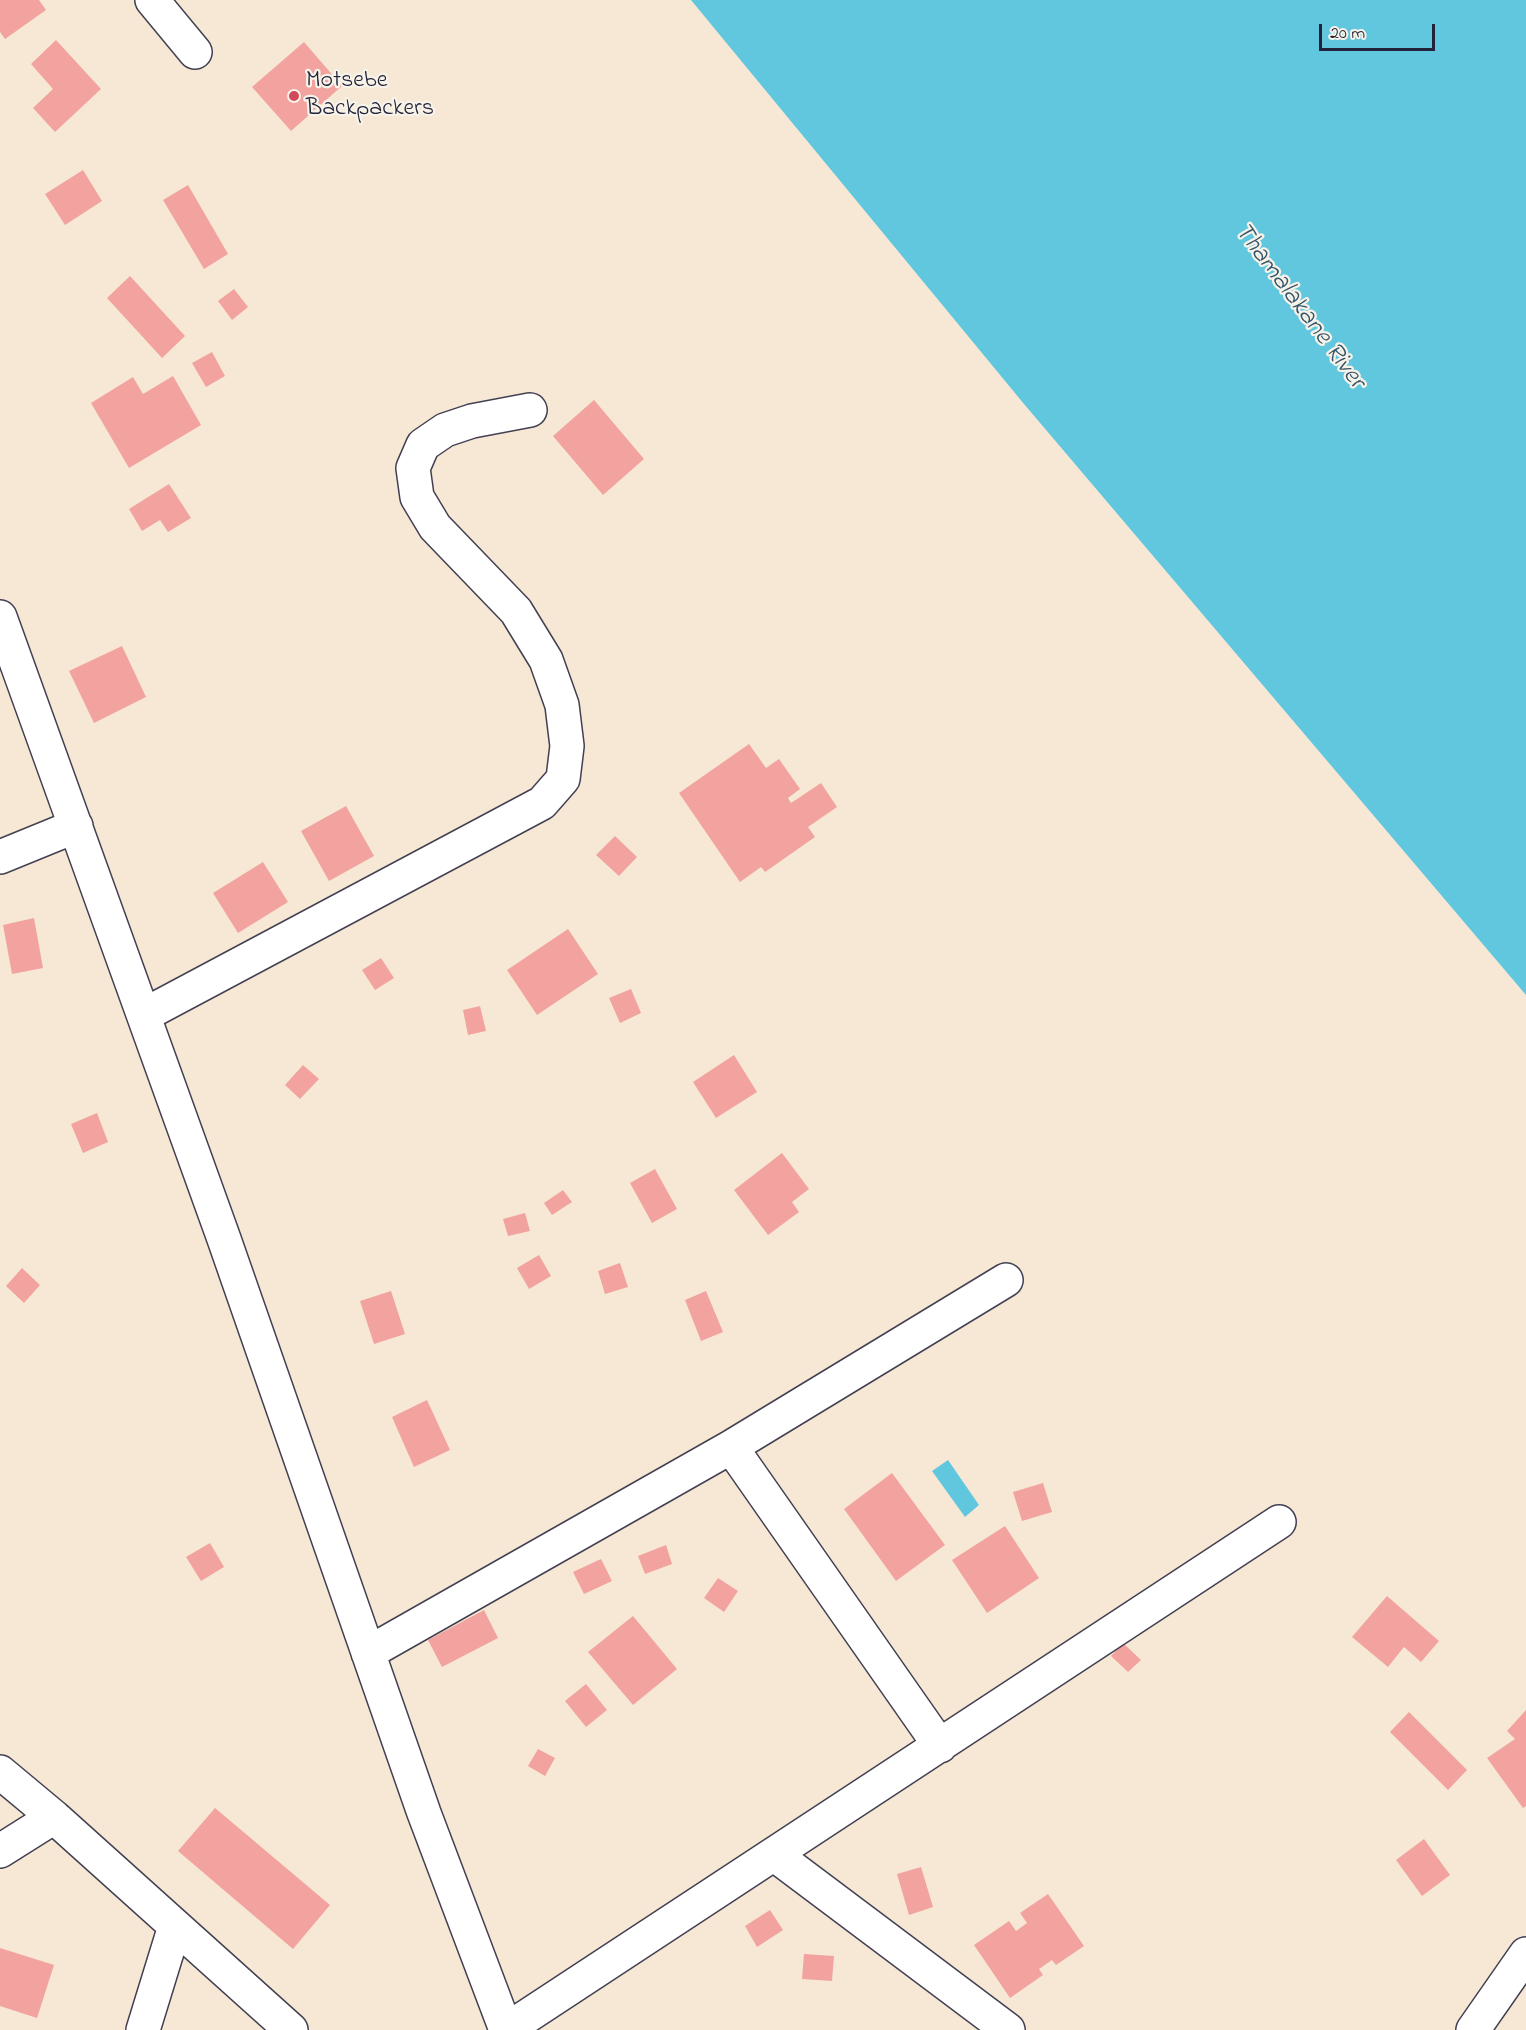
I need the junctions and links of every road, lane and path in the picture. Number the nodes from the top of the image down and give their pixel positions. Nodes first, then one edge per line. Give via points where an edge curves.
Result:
1 (152, 0) edge
2 (195, 52) dead end
3 (530, 410) dead end
4 (0, 617) edge
5 (76, 826) junction
6 (0, 857) edge
7 (144, 1015) junction
8 (1006, 1280) dead end
9 (731, 1447) junction
10 (1279, 1522) dead end
11 (369, 1653) junction
12 (940, 1746) junction
13 (0, 1772) edge
14 (54, 1817) junction
15 (0, 1851) edge
16 (775, 1855) junction
17 (175, 1926) junction
18 (1526, 1954) edge
19 (143, 2030) edge
20 (291, 2030) edge
21 (506, 2030) edge
22 (1008, 2030) edge
23 (1473, 2030) edge

1 - 2 street
3 - 7 street via 445,430 423,445 412,468 417,497 435,527 516,611 546,660 562,705 567,746 563,779 542,803
4 - 5 street
5 - 6 street
5 - 7 street
7 - 11 street
8 - 9 street
9 - 11 street
9 - 12 street
10 - 12 street
11 - 21 street
12 - 16 street
13 - 14 street
14 - 15 street
14 - 17 street
16 - 21 street
16 - 22 street
17 - 19 street
17 - 20 street
18 - 23 street

